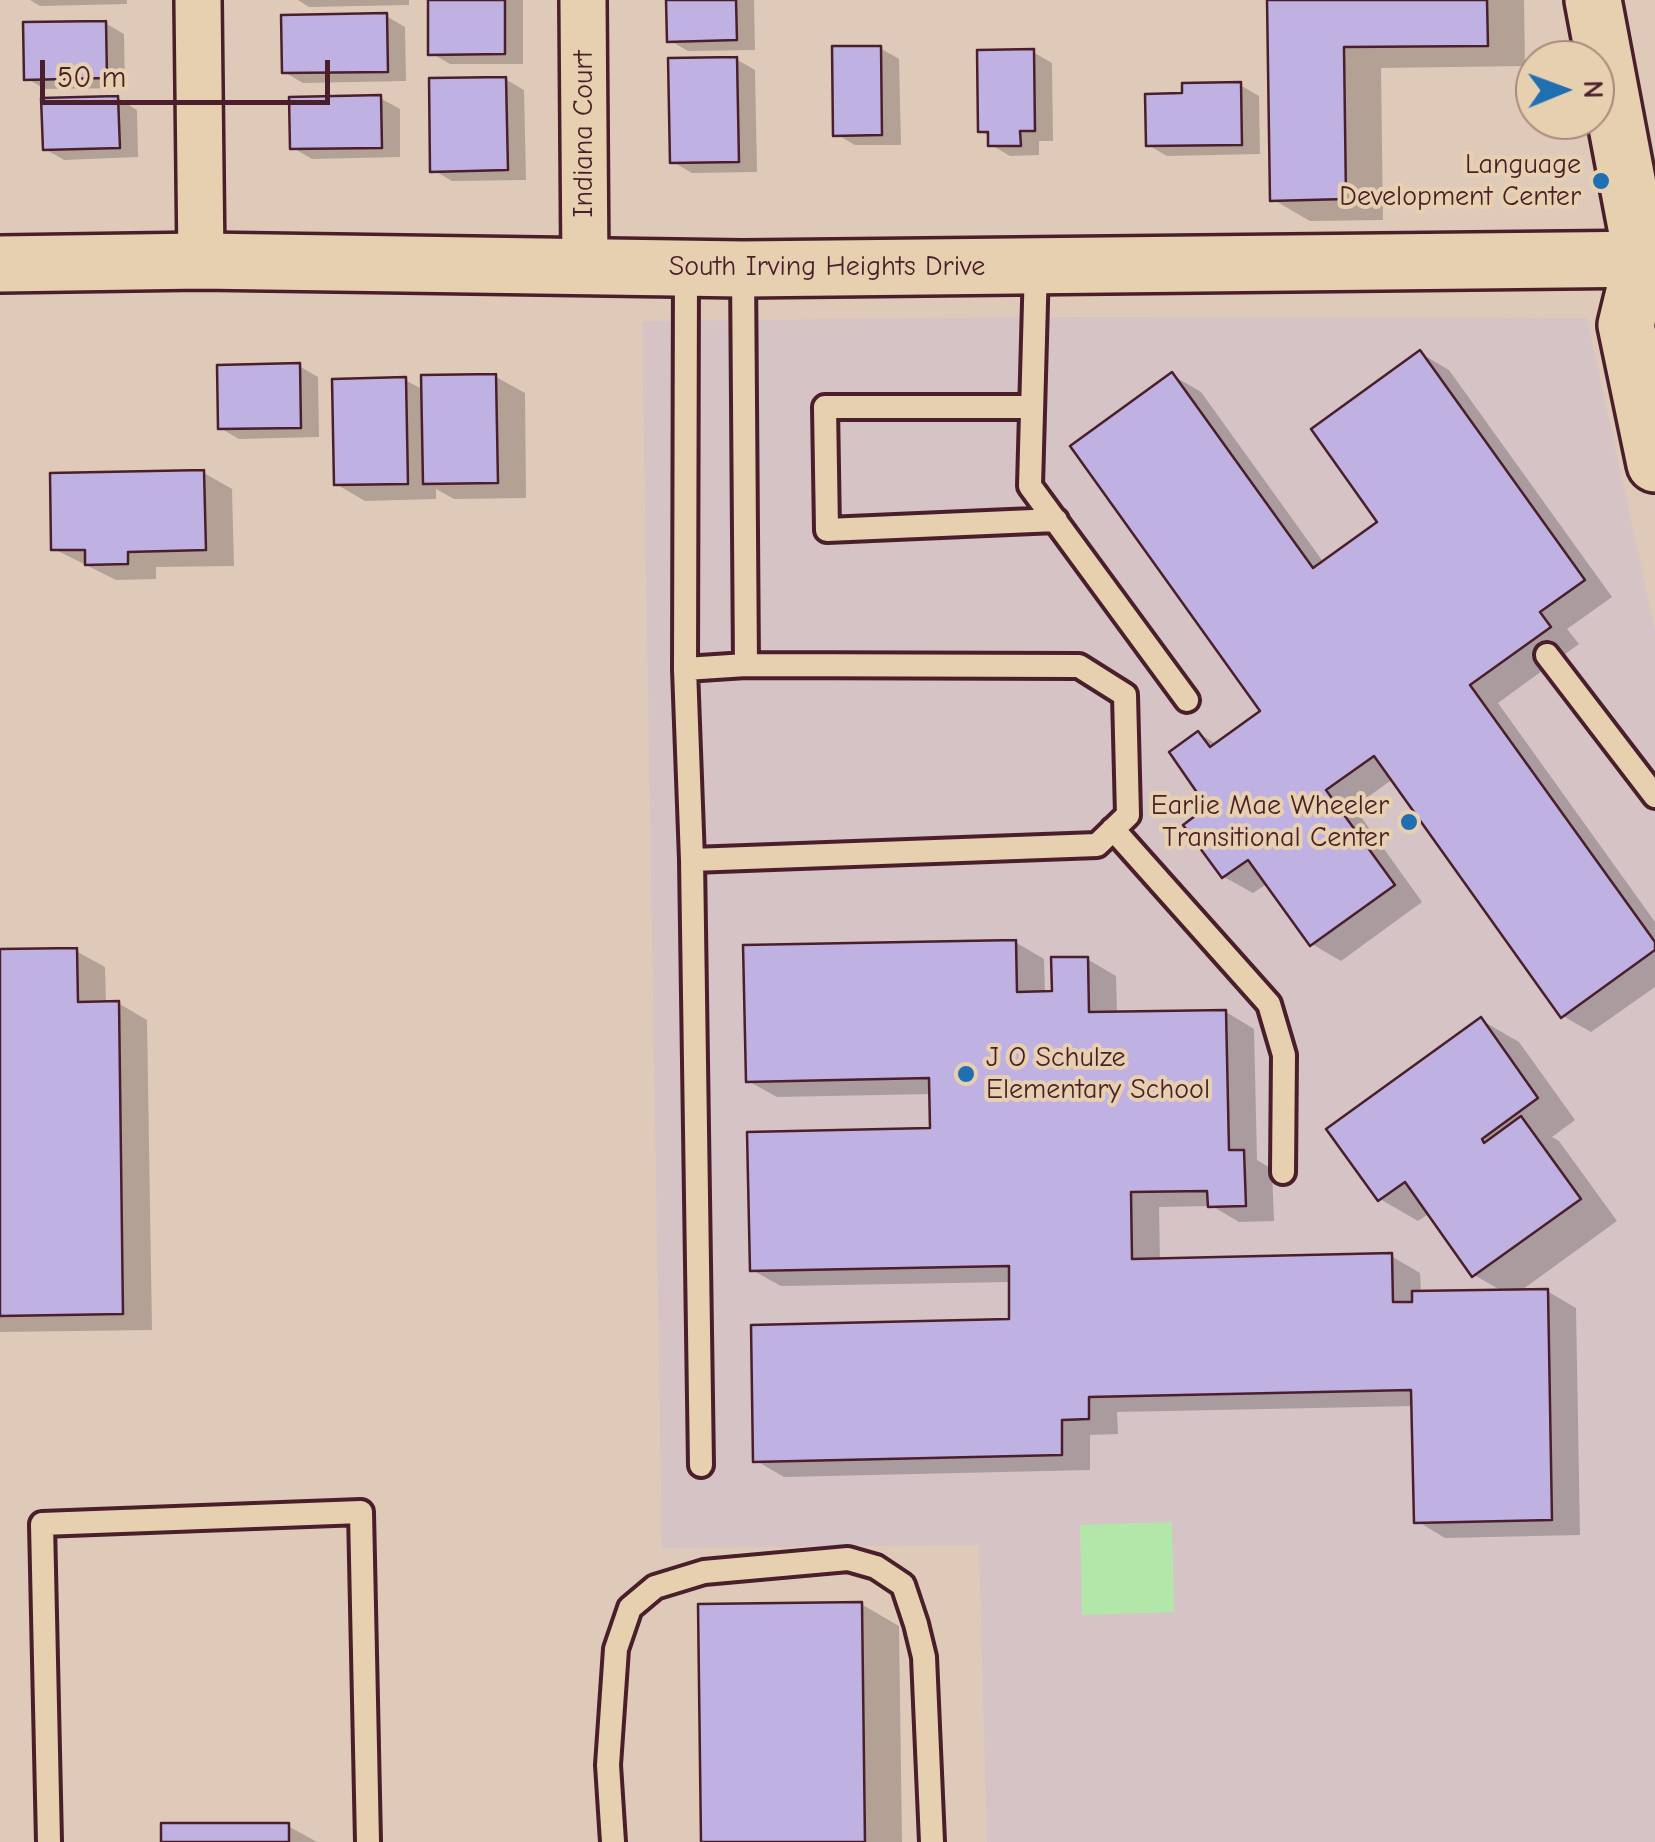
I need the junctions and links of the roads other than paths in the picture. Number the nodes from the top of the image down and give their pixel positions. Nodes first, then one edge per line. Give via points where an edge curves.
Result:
1 (198, 0) edge
2 (584, 0) edge
3 (1593, 0) edge
4 (200, 262) junction
5 (0, 264) edge
6 (1036, 266) junction
7 (1651, 266) edge
8 (585, 267) junction
9 (686, 269) junction
10 (743, 269) junction
11 (1032, 407) junction
12 (1655, 464) edge
13 (1056, 520) junction
14 (1547, 654) dead end
15 (746, 665) junction
16 (685, 668) junction
17 (1186, 700) dead end
18 (1655, 796) edge
19 (1113, 829) junction
20 (692, 860) junction
21 (1283, 1172) dead end
22 (701, 1465) dead end
23 (50, 1842) edge
24 (368, 1842) edge
25 (613, 1842) edge
26 (932, 1842) edge

1 - 4 street
2 - 8 street, Indiana Court
3 - 7 street
4 - 5 street, South Irving Heights Drive
4 - 8 street, South Irving Heights Drive
6 - 7 street, South Irving Heights Drive
6 - 10 street, South Irving Heights Drive
6 - 11 lane
7 - 12 street via 1626,325
8 - 9 street, South Irving Heights Drive
9 - 10 street, South Irving Heights Drive
9 - 16 lane
10 - 15 lane
11 - 13 lane via 1030,486
11 - 13 lane via 825,407 827,530
13 - 17 lane
14 - 18 lane
15 - 16 lane
15 - 19 lane via 1080,666 1125,695 1128,815
16 - 20 lane
19 - 20 lane via 1097,845
19 - 21 lane via 1270,1004 1284,1055
20 - 22 lane
23 - 24 lane via 42,1524 360,1512
25 - 26 lane via 608,1765 616,1649 630,1608 655,1587 704,1572 848,1559 876,1567 903,1586 916,1624 924,1656

